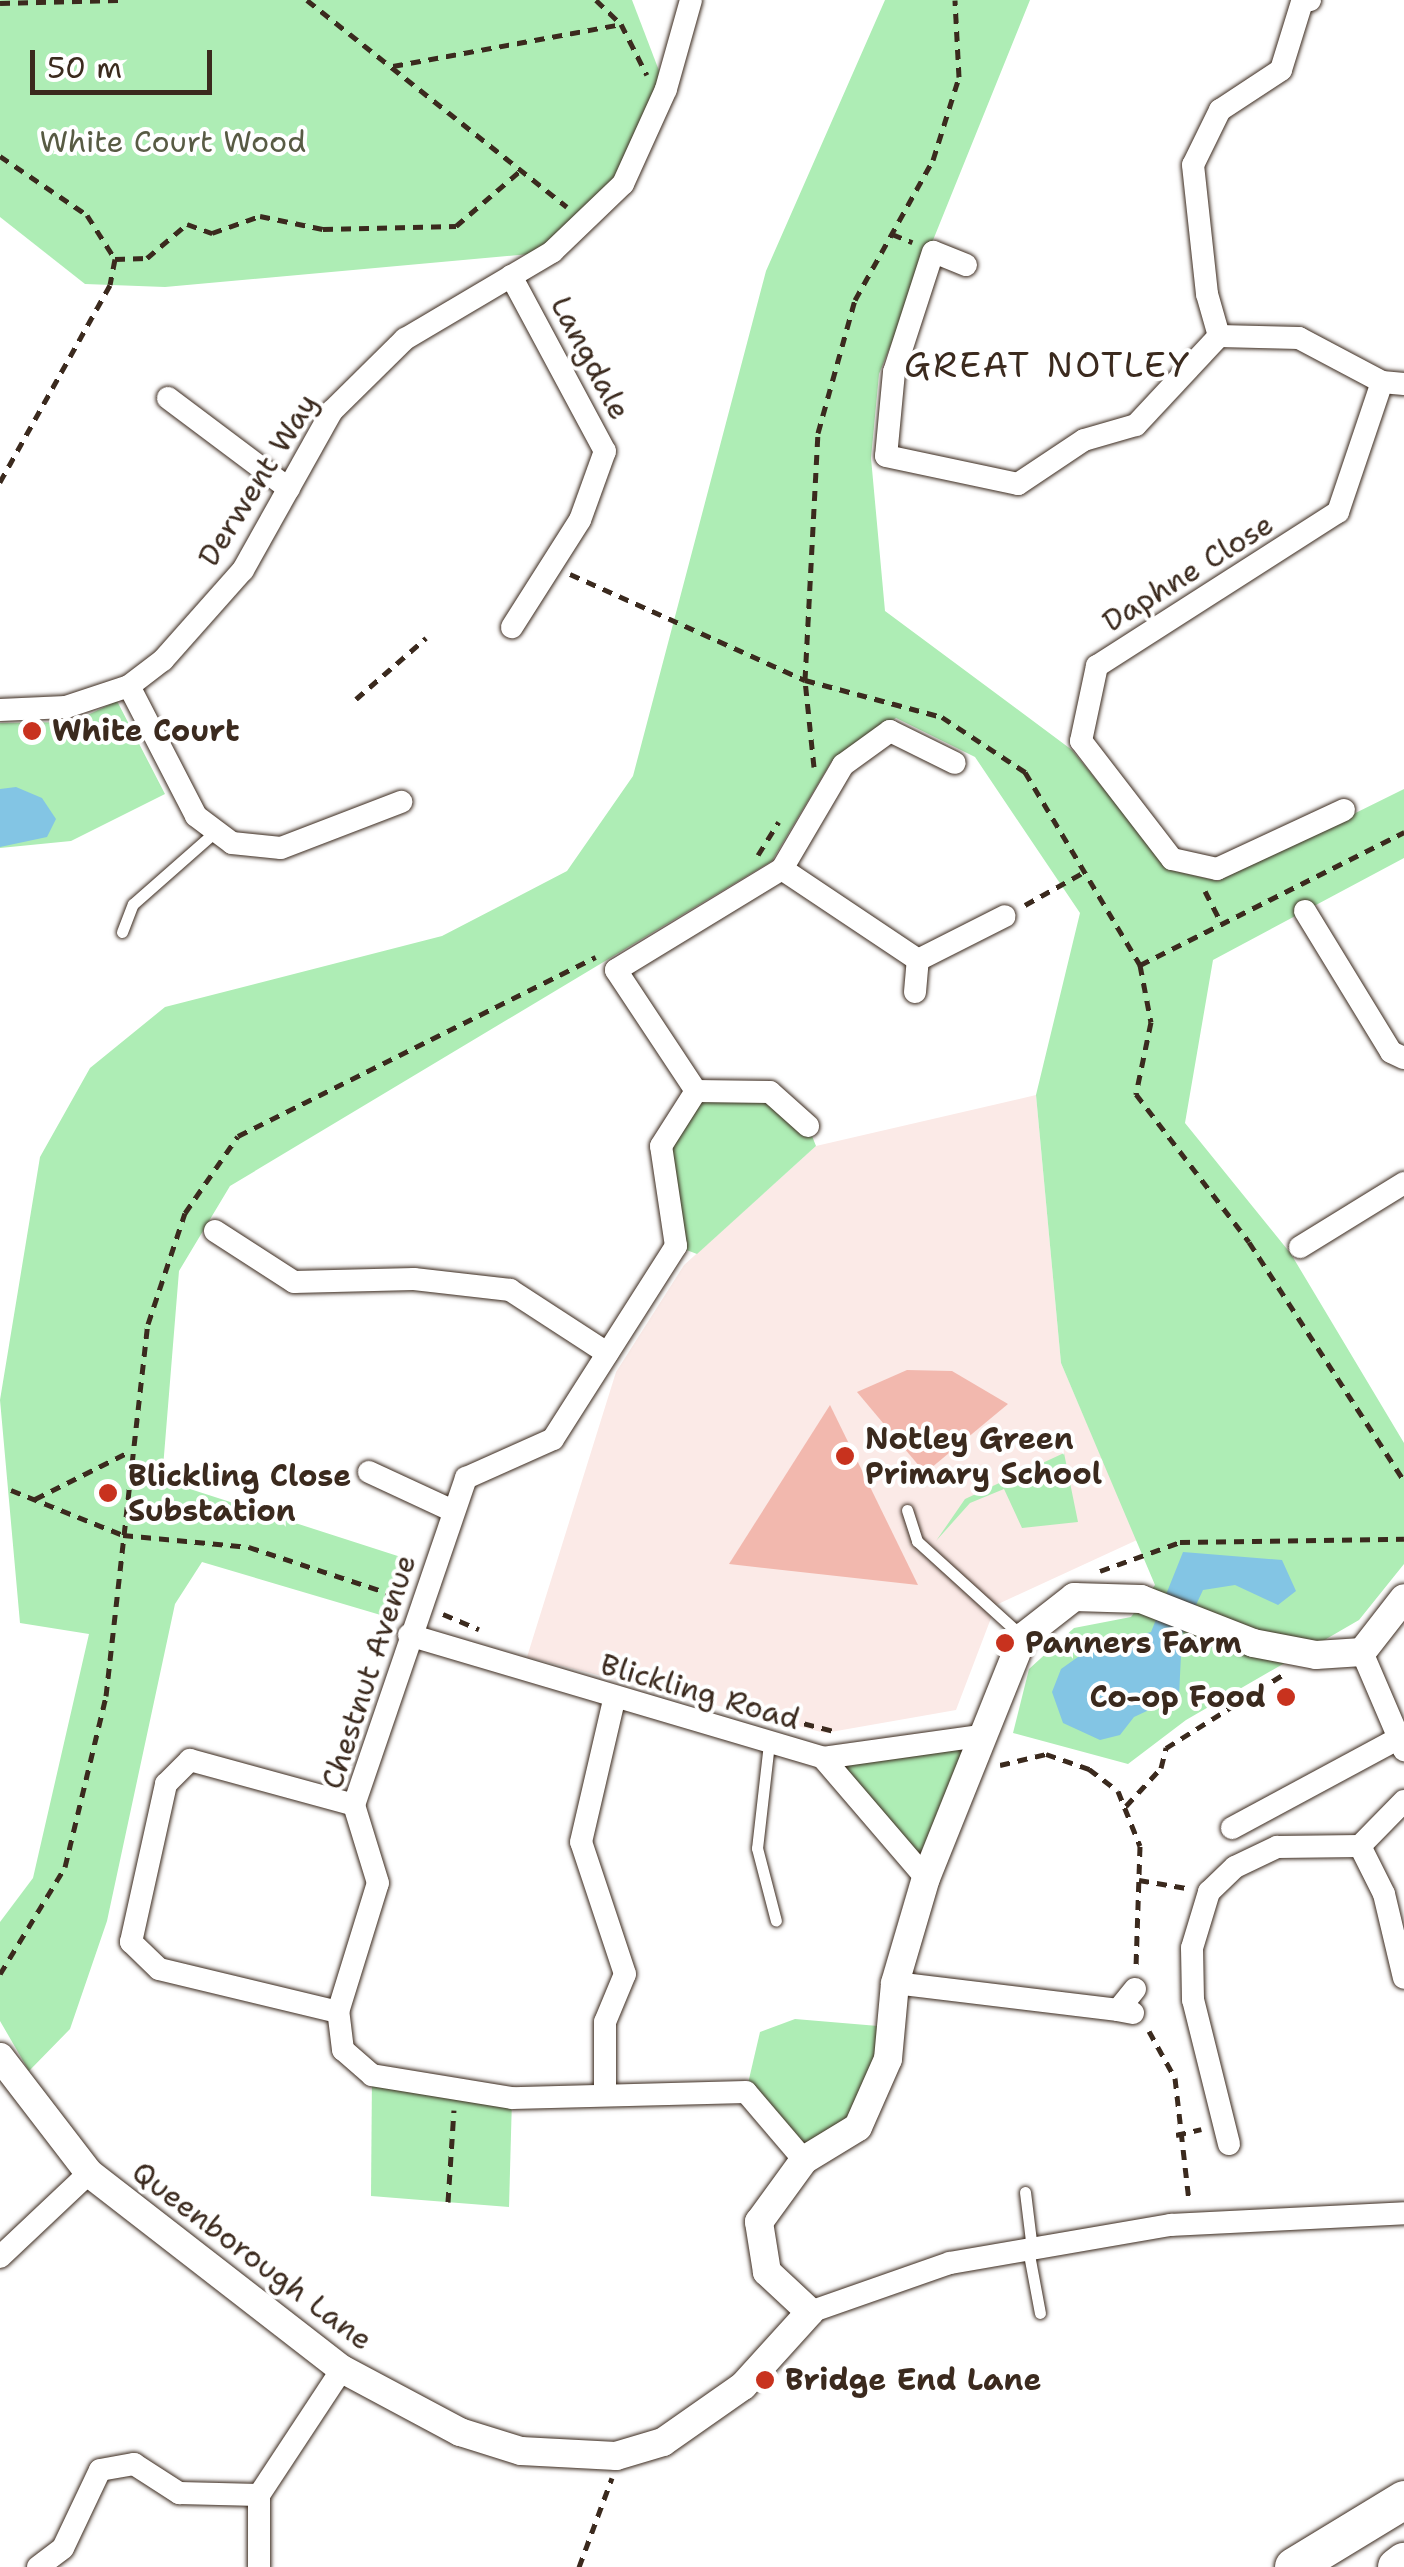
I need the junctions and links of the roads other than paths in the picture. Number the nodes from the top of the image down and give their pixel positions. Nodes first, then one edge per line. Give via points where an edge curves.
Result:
1 (691, 0) edge
2 (1304, 1) edge
3 (966, 265) dead end
4 (512, 276) junction
5 (1219, 336) junction
6 (1393, 383) edge
7 (168, 398) dead end
8 (289, 488) junction
9 (512, 628) dead end
10 (129, 686) junction
11 (0, 710) edge
12 (955, 763) dead end
13 (401, 802) dead end
14 (1344, 810) dead end
15 (216, 831) junction
16 (782, 869) junction
17 (1305, 911) dead end
18 (1005, 916) road end
19 (122, 932) dead end
20 (918, 960) junction
21 (915, 992) dead end
22 (1404, 1058) edge
23 (696, 1091) junction
24 (808, 1126) dead end
25 (1404, 1183) edge
26 (215, 1230) dead end
27 (1300, 1247) dead end
28 (608, 1353) junction
29 (369, 1472) dead end
30 (908, 1510) dead end
31 (454, 1511) junction
32 (1404, 1598) edge
33 (409, 1635) junction
34 (1022, 1637) junction
35 (1362, 1652) junction
36 (614, 1700) junction
37 (980, 1736) junction
38 (768, 1743) junction
39 (1401, 1744) edge
40 (823, 1758) junction
41 (1404, 1801) edge
42 (354, 1805) junction
43 (1232, 1828) dead end
44 (1360, 1846) junction
45 (926, 1878) junction
46 (776, 1921) dead end
47 (1404, 1978) edge
48 (895, 1983) junction
49 (1135, 1989) road end
50 (338, 2012) junction
51 (0, 2057) edge
52 (604, 2093) junction
53 (1229, 2144) dead end
54 (804, 2160) junction
55 (90, 2173) junction
56 (1025, 2192) dead end
57 (1404, 2212) edge
58 (1030, 2249) junction
59 (0, 2258) edge
60 (810, 2312) junction
61 (1040, 2314) dead end
62 (342, 2369) junction
63 (259, 2496) junction
64 (1404, 2500) edge
65 (1404, 2562) edge
66 (38, 2567) edge
67 (259, 2567) edge
68 (1294, 2567) edge
69 (1397, 2567) edge

1 - 4 street, Derwent Way via 661,102 623,184
2 - 5 street via 1282,70 1220,110 1193,166
3 - 5 street via 932,252 894,372 886,456 1018,484 1084,440 1136,424
4 - 8 street, Derwent Way via 405,339 332,411
4 - 9 street, Langdale via 605,451 580,520
5 - 6 street via 1299,338
6 - 14 street, Daphne Close via 1338,512 1097,666 1081,741 1172,859 1217,868
7 - 8 street
8 - 10 street, Derwent Way via 243,570 164,660
10 - 11 street, Derwent Way via 66,707
10 - 15 street via 196,816
12 - 16 street via 890,731 842,764
13 - 15 street via 281,848 232,843
15 - 19 lane via 133,904
16 - 20 street
16 - 23 street via 616,970
17 - 22 street via 1391,1052
18 - 20 street
20 - 21 street
23 - 24 street via 770,1092
23 - 28 street, Chestnut Avenue via 661,1146 676,1246
25 - 27 street
26 - 28 street via 294,1282 414,1279 510,1290
28 - 31 street, Chestnut Avenue via 553,1439 466,1478
29 - 31 street
30 - 34 lane via 917,1541
31 - 33 street, Chestnut Avenue
32 - 35 street
33 - 36 street, Blickling Road
33 - 42 street, Chestnut Avenue
34 - 35 street via 1074,1597 1141,1599 1320,1655
34 - 37 street
35 - 39 street
36 - 38 street, Blickling Road
36 - 52 street via 581,1842 625,1974 605,2022
37 - 40 street, Blickling Road
37 - 45 street
38 - 40 street, Blickling Road
38 - 46 lane via 758,1848
39 - 43 street
40 - 45 street
41 - 44 street
42 - 50 street, Chestnut Avenue via 378,1884
42 - 50 street via 190,1760 166,1784 131,1942 160,1969
44 - 47 street via 1384,1894
44 - 53 street via 1277,1847 1235,1867 1209,1892 1192,1948 1193,2000
45 - 48 street
48 - 49 street via 1125,2012
48 - 54 street via 888,2059 858,2127
50 - 52 street via 343,2050 372,2075 512,2098
51 - 55 street, Queenborough Lane
52 - 54 street via 746,2092
54 - 60 street via 759,2222 767,2272
55 - 59 street
55 - 62 street, Queenborough Lane
56 - 58 lane
57 - 58 street via 1193,2224
58 - 60 street via 950,2263
58 - 61 lane
60 - 62 street, Queenborough Lane via 788,2343 708,2413 663,2442 616,2456 522,2451 460,2432
62 - 63 street
63 - 66 street via 179,2493 134,2464 100,2470 63,2548
63 - 67 street
64 - 68 highway
65 - 69 highway

